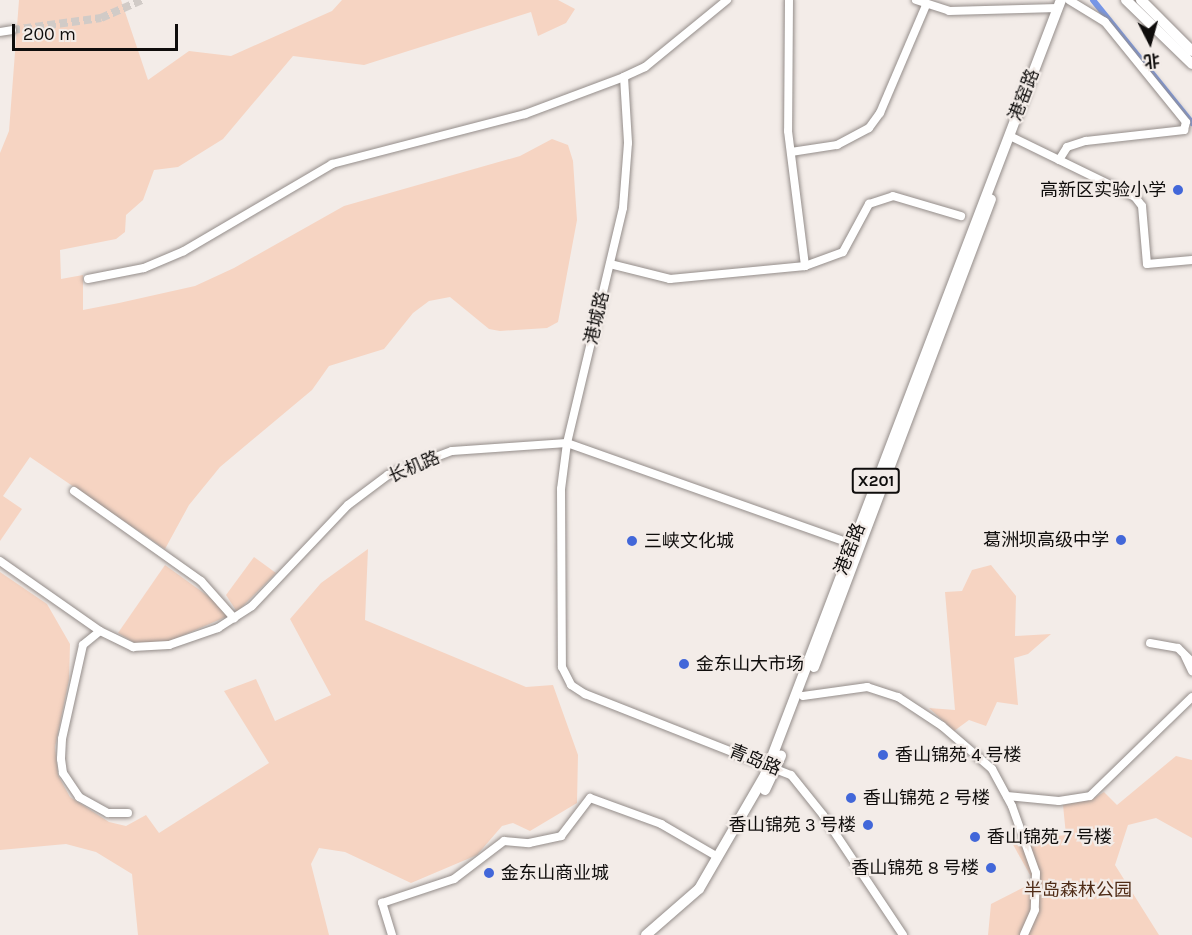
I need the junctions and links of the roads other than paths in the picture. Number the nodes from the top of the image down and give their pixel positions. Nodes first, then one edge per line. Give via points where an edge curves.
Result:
1 (727, 0) edge
2 (789, 0) edge
3 (916, 0) edge
4 (1069, 0) edge
5 (1126, 0) edge
6 (1141, 0) edge
7 (1060, 4) edge
8 (926, 5) junction
9 (12, 30) tunnel mouth
10 (0, 32) edge
11 (1192, 51) edge
12 (1192, 64) edge
13 (624, 77) junction
14 (1014, 138) junction
15 (791, 152) junction
16 (1059, 160) junction
17 (961, 216) dead end
18 (1192, 261) edge
19 (610, 264) junction
20 (805, 266) junction
21 (88, 279) dead end
22 (567, 443) junction
23 (74, 491) dead end
24 (856, 545) junction
25 (0, 561) edge
26 (234, 618) junction
27 (100, 631) junction
28 (1150, 643) dead end
29 (1189, 659) edge
30 (1192, 670) edge
31 (571, 685) joint
32 (803, 696) junction
33 (1192, 697) edge
34 (773, 767) junction
35 (1007, 796) junction
36 (128, 813) dead end
37 (718, 857) junction
38 (392, 935) edge
39 (646, 935) edge
40 (657, 935) edge
41 (903, 935) edge
42 (1024, 935) edge

1 - 13 street via 645,68
2 - 15 street
3 - 8 street
4 - 14 main road, 港窑路 / X201
4 - 16 street via 1105,22 1186,122 1184,130 1086,141 1067,147
5 - 12 main road
6 - 11 main road
7 - 8 street via 982,12 949,11
7 - 24 main road, 港窑路 / X201
8 - 15 street via 880,113 869,128 837,145
9 - 10 street
13 - 19 street, 港城路 via 628,143 624,198
13 - 21 street via 525,114 332,164 184,251 144,268
14 - 16 street
14 - 24 main road, 港窑路 / X201
15 - 20 street
16 - 18 street via 1135,197 1142,206 1147,264
17 - 20 street via 904,198 879,198 861,214 843,252
19 - 20 street via 670,279
19 - 22 street, 港城路
22 - 24 street, 长机路
22 - 26 street, 长机路 via 452,451 388,475 348,505 252,606
22 - 31 street, 港城路 via 559,517 562,667
23 - 26 street via 201,581
24 - 32 main road, 港窑路 / X201
24 - 34 main road, 港窑路 / X201
25 - 27 street, 长机路
26 - 27 street, 长机路 via 219,628 169,645 133,647
27 - 36 street via 83,645 62,739 63,773 79,796 108,813
28 - 29 street via 1178,648
29 - 30 street
31 - 34 street, 青岛路 via 585,694
32 - 34 main road, 港窑路 / X201
32 - 35 street via 867,687 898,697 942,726 992,769
33 - 35 street via 1090,796 1059,801
34 - 37 main road, 港窑路 / X201
34 - 40 main road, 港窑路 / X201 via 705,893
34 - 41 street, 青岛路 via 791,775 823,815
35 - 42 street via 1037,882 1035,910
37 - 38 street via 661,824 590,798 561,836 529,843 504,841 454,879 382,903
37 - 39 main road, 港窑路 / X201 via 699,889

